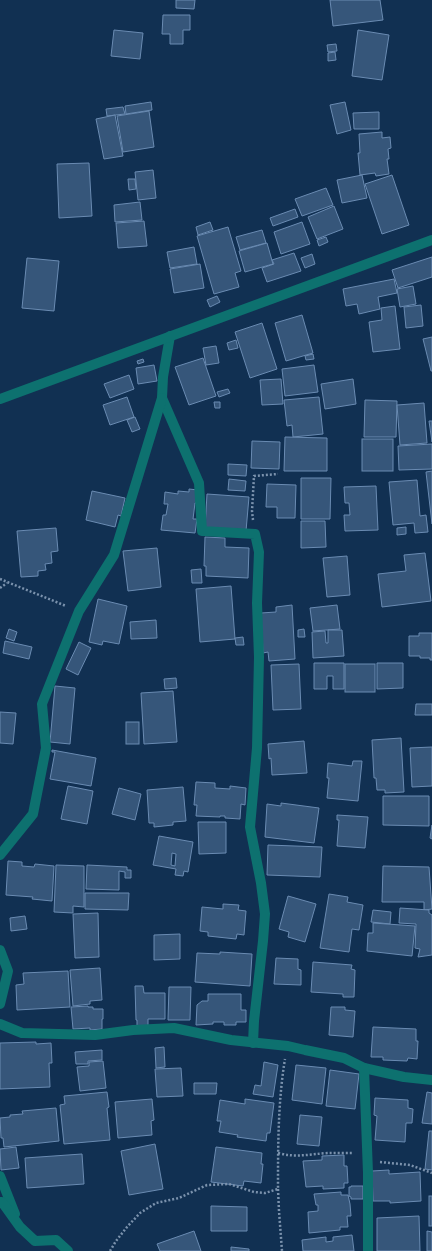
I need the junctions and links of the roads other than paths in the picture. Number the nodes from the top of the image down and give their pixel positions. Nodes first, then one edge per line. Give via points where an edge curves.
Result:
1 (432, 240) edge
2 (170, 336) junction
3 (162, 398) junction
4 (0, 400) edge
5 (0, 855) edge
6 (0, 950) edge
7 (0, 1004) edge
8 (0, 1024) edge
9 (253, 1043) junction
10 (364, 1068) junction
11 (432, 1080) edge
12 (0, 1176) edge
13 (0, 1202) edge
14 (20, 1227) junction
15 (68, 1251) edge
16 (368, 1251) edge

1 - 2 street
2 - 3 street
2 - 4 street
3 - 5 street via 114,555 79,611 42,704 46,748 33,814
3 - 9 street via 199,483 202,530 255,534 259,552 257,603 260,658 257,748 250,827 265,914
6 - 7 street via 8,971
8 - 9 street via 22,1033 95,1035 174,1028
9 - 10 street via 288,1046 344,1058
10 - 11 street
10 - 16 street
12 - 14 street
13 - 14 street
14 - 15 street via 35,1241 56,1240

